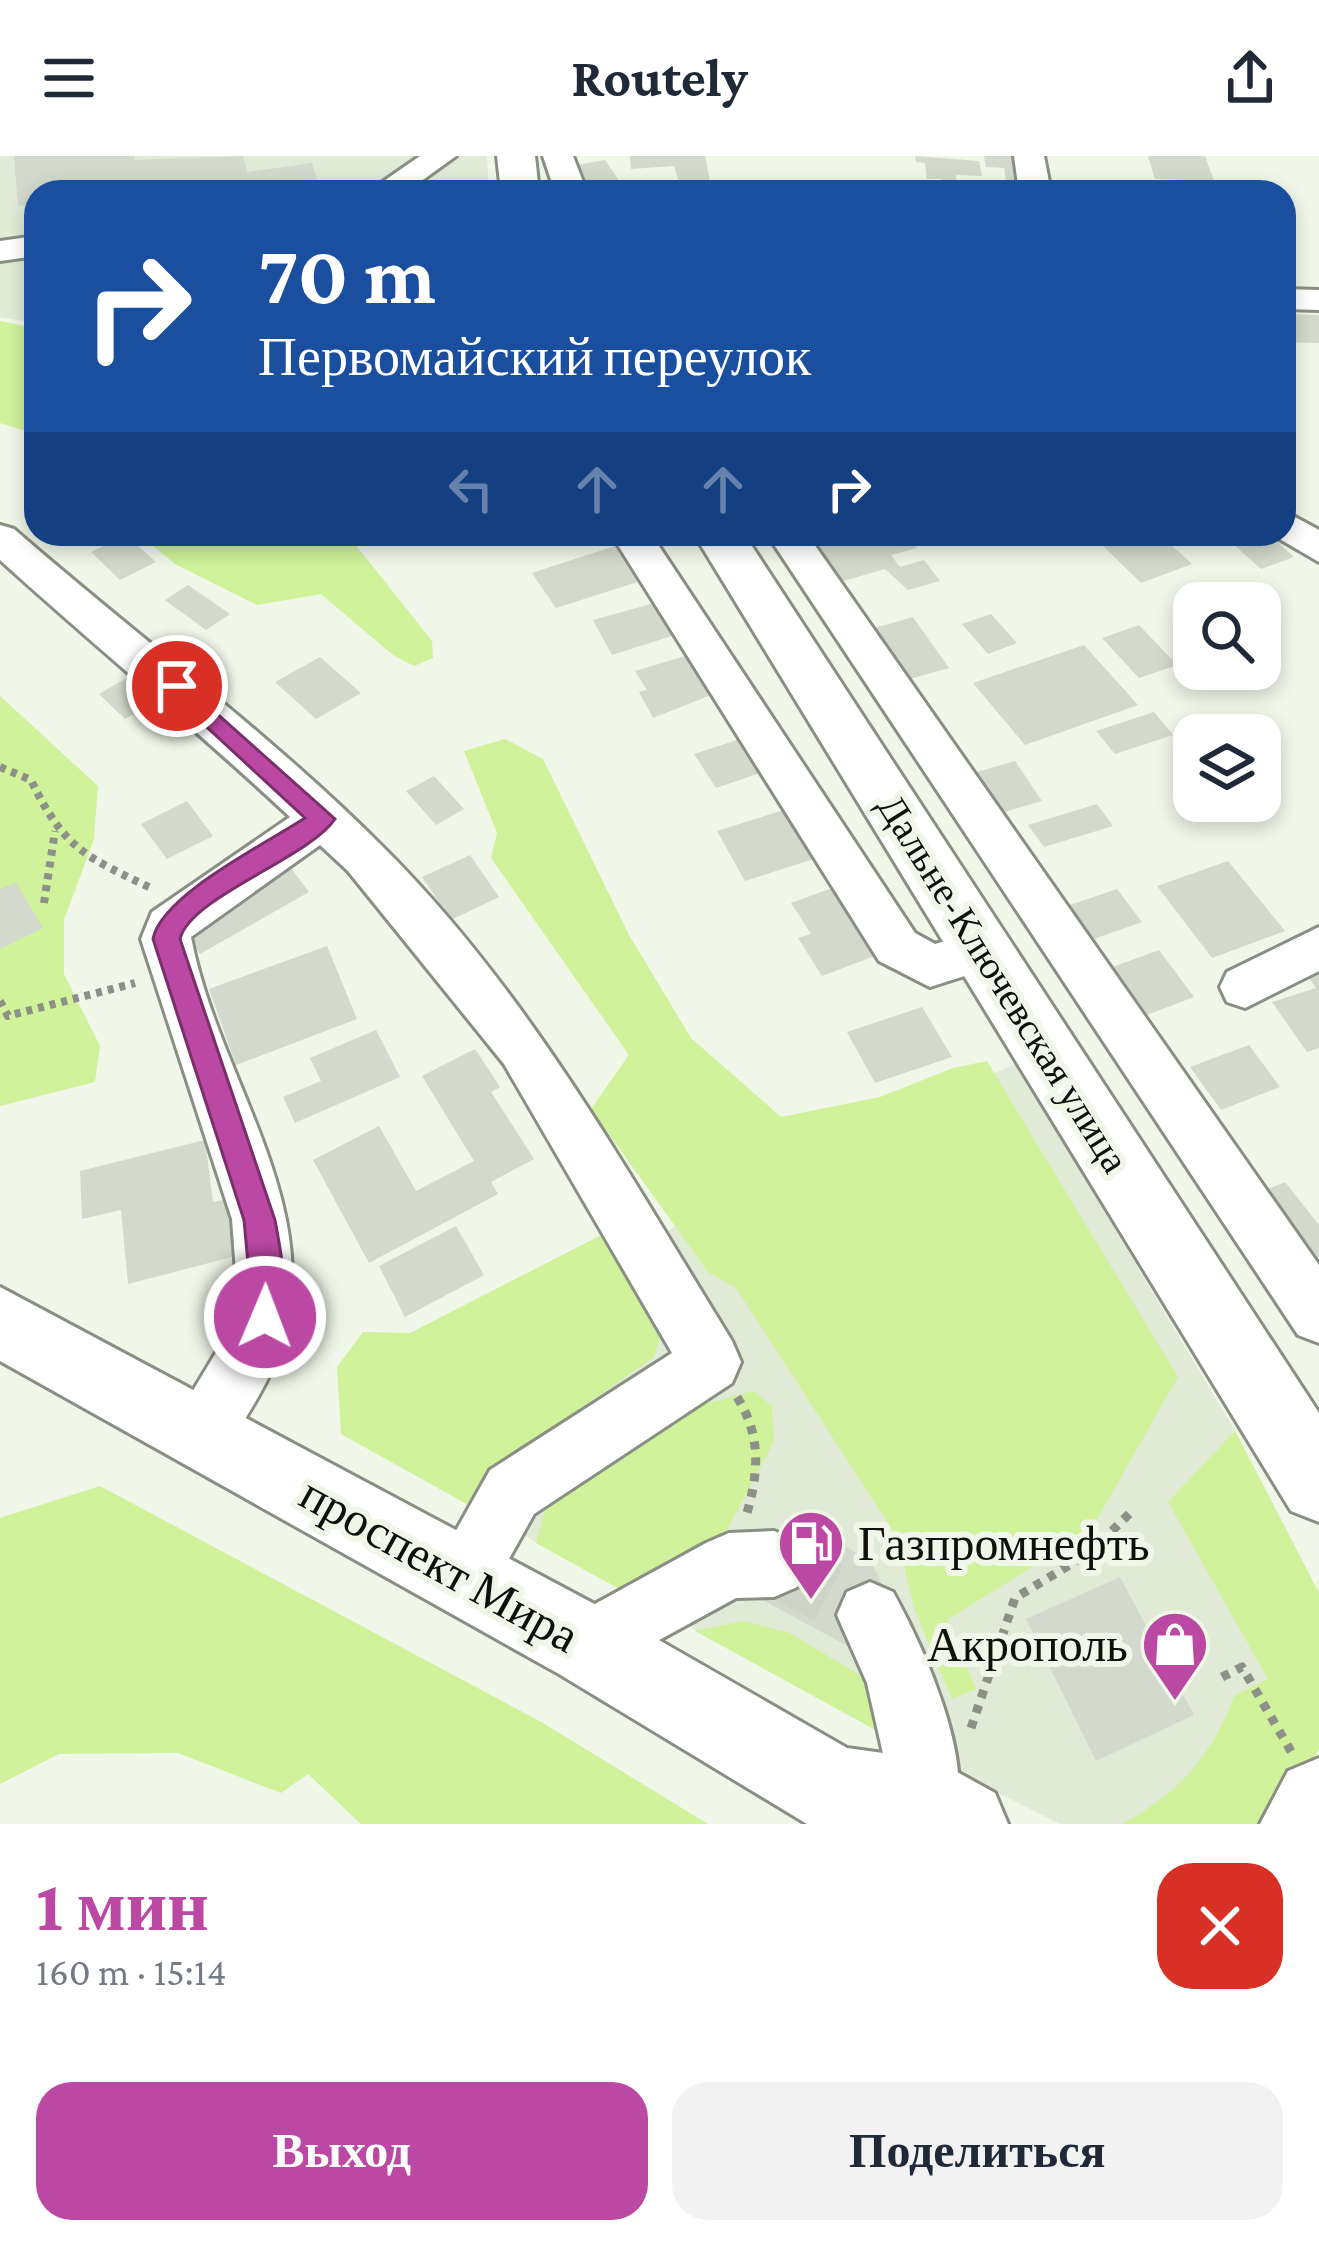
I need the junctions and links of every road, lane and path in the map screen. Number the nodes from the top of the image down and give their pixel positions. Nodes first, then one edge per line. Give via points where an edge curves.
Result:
1 (445, 156) edge
2 (404, 180) edge
3 (0, 538) edge
4 (639, 546) edge
5 (727, 546) edge
6 (796, 546) edge
7 (0, 767) edge
8 (322, 819) junction
9 (56, 831) junction
10 (146, 881) dead end
11 (44, 903) dead end
12 (1319, 947) edge
13 (983, 950) junction
14 (176, 968) junction
15 (1245, 987) dead end
16 (0, 1001) edge
17 (1319, 1315) edge
18 (0, 1322) edge
19 (711, 1362) junction
20 (199, 1432) junction
21 (1309, 1460) edge
22 (1134, 1509) dead end
23 (1319, 1511) edge
24 (752, 1565) joint
25 (463, 1576) junction
26 (870, 1615) tunnel mouth
27 (588, 1645) junction
28 (1222, 1677) dead end
29 (1305, 1793) edge
30 (902, 1799) edge

1 - 2 street
3 - 8 street
4 - 13 street via 897,947 930,966
5 - 13 main road, Дальне-Ключевская улица
6 - 17 street
7 - 9 path via 31,780
8 - 14 street via 169,926
8 - 19 street via 365,858 523,1048
9 - 10 path via 95,861
9 - 11 path
12 - 15 street
13 - 21 main road, Дальне-Ключевская улица
14 - 16 path via 8,1016
14 - 20 street via 260,1220 268,1267 254,1351
18 - 20 main road, проспект Мира
19 - 24 path via 748,1413 761,1470
19 - 25 street via 512,1492
20 - 25 main road, проспект Мира
21 - 23 main road, Дальне-Ключевская улица
22 - 30 path via 1091,1552 1016,1598 970,1729
24 - 27 street
25 - 27 main road, проспект Мира
26 - 30 street via 897,1662
27 - 30 main road, проспект Мира
28 - 29 path via 1243,1667

